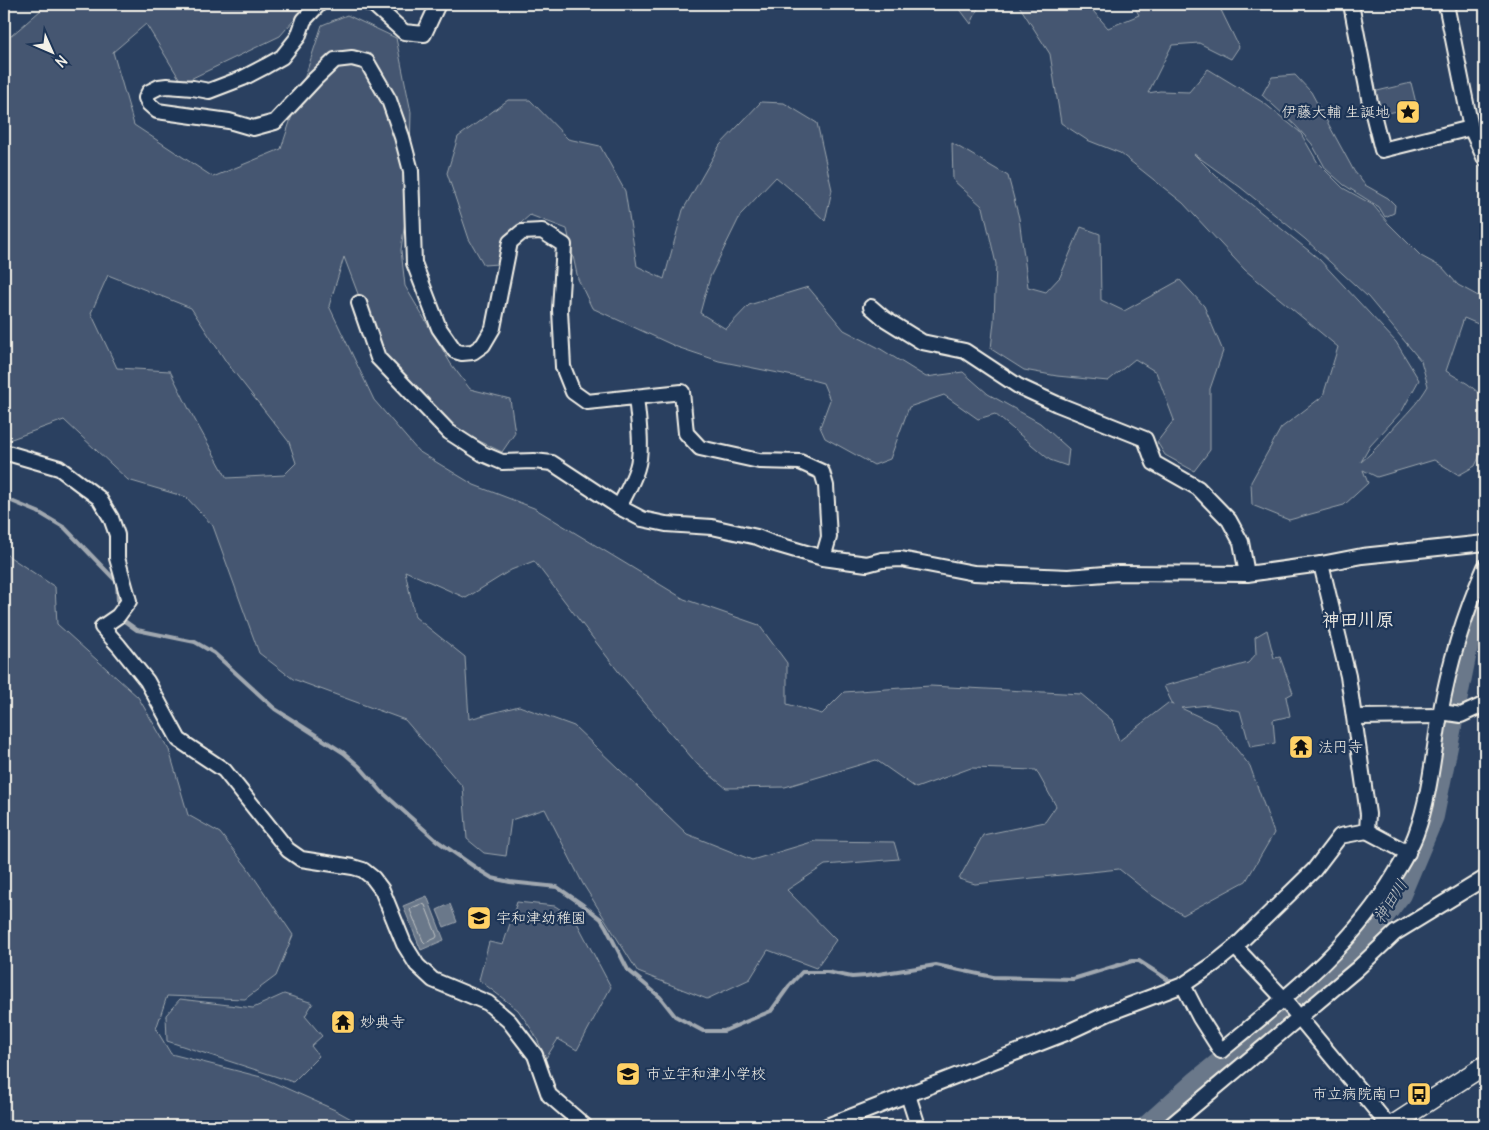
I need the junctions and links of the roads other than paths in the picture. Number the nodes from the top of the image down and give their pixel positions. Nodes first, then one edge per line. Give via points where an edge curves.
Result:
1 (319, 4) edge
2 (370, 4) edge
3 (438, 4) edge
4 (1351, 4) edge
5 (1446, 4) edge
6 (1471, 128) junction
7 (1485, 159) edge
8 (359, 303) dead end
9 (871, 307) dead end
10 (636, 397) junction
11 (4, 452) edge
12 (618, 507) junction
13 (1485, 543) edge
14 (823, 558) junction
15 (1321, 564) junction
16 (1485, 567) edge
17 (1247, 574) junction
18 (1485, 704) edge
19 (1442, 713) junction
20 (1355, 717) junction
21 (1367, 831) junction
22 (1408, 853) junction
23 (1485, 878) edge
24 (1235, 947) junction
25 (1183, 985) junction
26 (1285, 1001) junction
27 (1297, 1016) junction
28 (1485, 1064) edge
29 (908, 1095) junction
30 (585, 1126) edge
31 (827, 1126) edge
32 (918, 1126) edge
33 (1170, 1126) edge
34 (1390, 1126) edge

1 - 10 street via 304,20 298,36 282,56 266,66 209,91 159,87 149,92 146,98 149,104 157,111 230,121 252,128 275,122 335,60 352,58 367,62 389,100 411,171 414,263 439,328 455,351 473,352 483,345 493,328 510,242 522,232 542,232 564,245 560,310 564,367 573,392 587,402
2 - 3 street via 404,32 424,34
4 - 6 street via 1382,150
5 - 6 street
6 - 7 street
8 - 12 street via 378,358 449,432 502,462 552,463
9 - 17 street via 922,342 965,351 1018,386 1145,439 1154,463 1198,488 1229,520 1241,542
10 - 12 street via 638,466
10 - 14 street via 682,392 686,433 700,448 759,461 800,462 822,472 829,537
11 - 30 street via 59,468 99,498 111,518 116,535 117,558 129,601 121,613 102,627 147,681 179,740 224,770 288,850 300,859 353,867 373,878 382,890 404,944 417,965 433,980 488,1003 509,1021 534,1055 549,1095
12 - 14 street via 642,519 712,527
13 - 15 street via 1362,556
14 - 17 street via 867,564 901,558 974,573 1068,577 1118,573
15 - 17 street
15 - 20 street
16 - 19 street via 1455,647
18 - 19 street via 1461,715
19 - 20 street
19 - 22 street via 1428,790
20 - 21 street via 1368,814
21 - 22 street
21 - 24 street via 1340,836 1314,870
22 - 26 street via 1363,921
23 - 27 street via 1395,933 1358,969
24 - 25 street
24 - 26 street
25 - 26 street via 1220,1051
25 - 29 street
26 - 27 street
27 - 33 street
27 - 34 street
28 - 34 street
29 - 31 street
29 - 32 street

